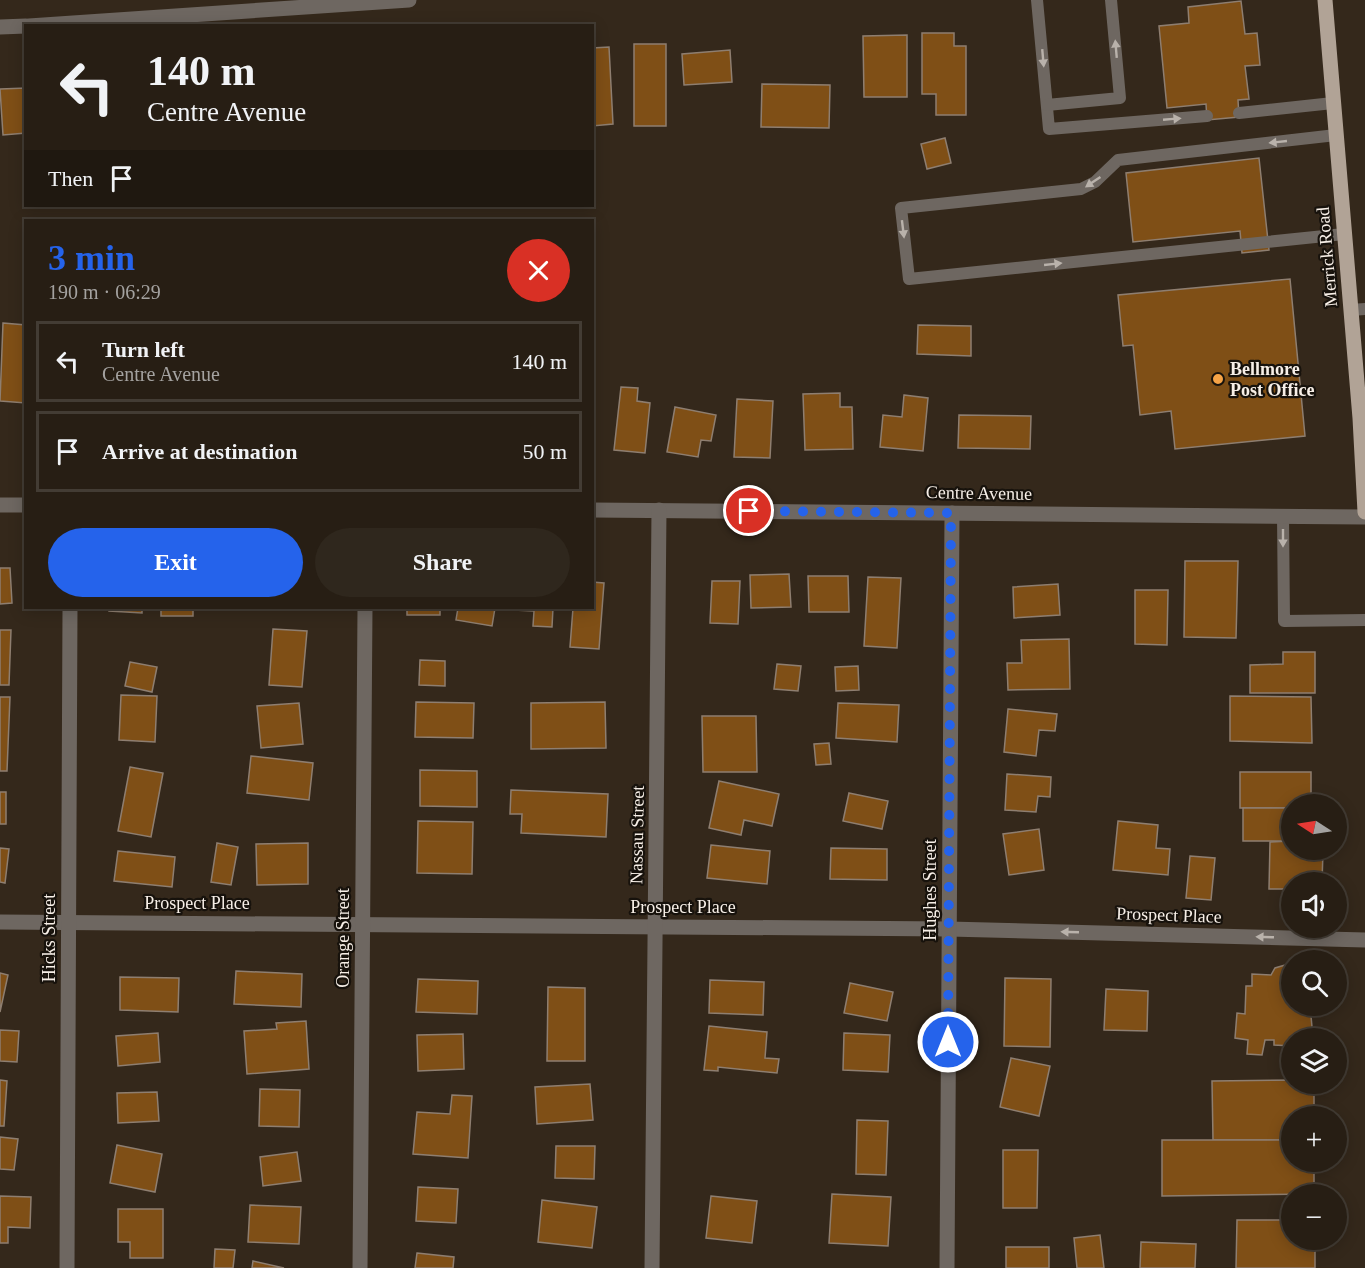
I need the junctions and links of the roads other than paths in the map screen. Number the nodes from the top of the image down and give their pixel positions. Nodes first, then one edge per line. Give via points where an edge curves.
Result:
1 (409, 0) edge
2 (1037, 0) edge
3 (1111, 0) edge
4 (1325, 0) edge
5 (56, 24) edge
6 (24, 26) edge
7 (0, 27) edge
8 (1333, 104) junction
9 (1047, 105) junction
10 (1239, 113) dead end
11 (1207, 116) dead end
12 (1336, 135) junction
13 (1344, 234) junction
14 (1358, 309) edge
15 (1362, 418) edge
16 (0, 505) edge
17 (24, 505) edge
18 (594, 510) edge
19 (659, 510) junction
20 (1365, 512) edge
21 (951, 513) junction
22 (1283, 516) junction
23 (1365, 517) edge
24 (70, 609) edge
25 (365, 609) edge
26 (1365, 620) edge
27 (0, 922) edge
28 (68, 922) junction
29 (363, 924) junction
30 (655, 927) junction
31 (949, 929) junction
32 (1365, 940) edge
33 (67, 1268) edge
34 (360, 1268) edge
35 (652, 1268) edge
36 (946, 1268) edge

1 - 5 street
2 -> 9 lane
9 -> 3 lane via 1120,98
4 - 8 main road, Merrick Road
6 - 7 street
8 - 10 lane
8 - 12 main road, Merrick Road
9 -> 11 lane via 1049,129
12 - 13 main road, Merrick Road
12 -> 13 lane via 1118,159 1095,182 1081,189 901,208 909,279
13 - 14 main road, Merrick Road
14 - 15 main road, Merrick Road
15 - 20 main road, Merrick Road
16 - 17 street
18 - 19 street, Centre Avenue
19 - 21 street, Centre Avenue
19 - 30 street, Nassau Street
21 - 22 street, Centre Avenue
21 - 31 street, Hughes Street
22 - 23 street, Centre Avenue
22 -> 26 lane via 1284,621
24 - 28 street, Hicks Street
25 - 29 street, Orange Street
27 - 28 street, Prospect Place
28 - 29 street, Prospect Place
28 - 33 street, Hicks Street
29 - 30 street, Prospect Place
29 - 34 street, Orange Street
30 - 31 street, Prospect Place
30 - 35 street, Nassau Street
32 -> 31 street, Prospect Place
31 - 36 street, Hughes Street

